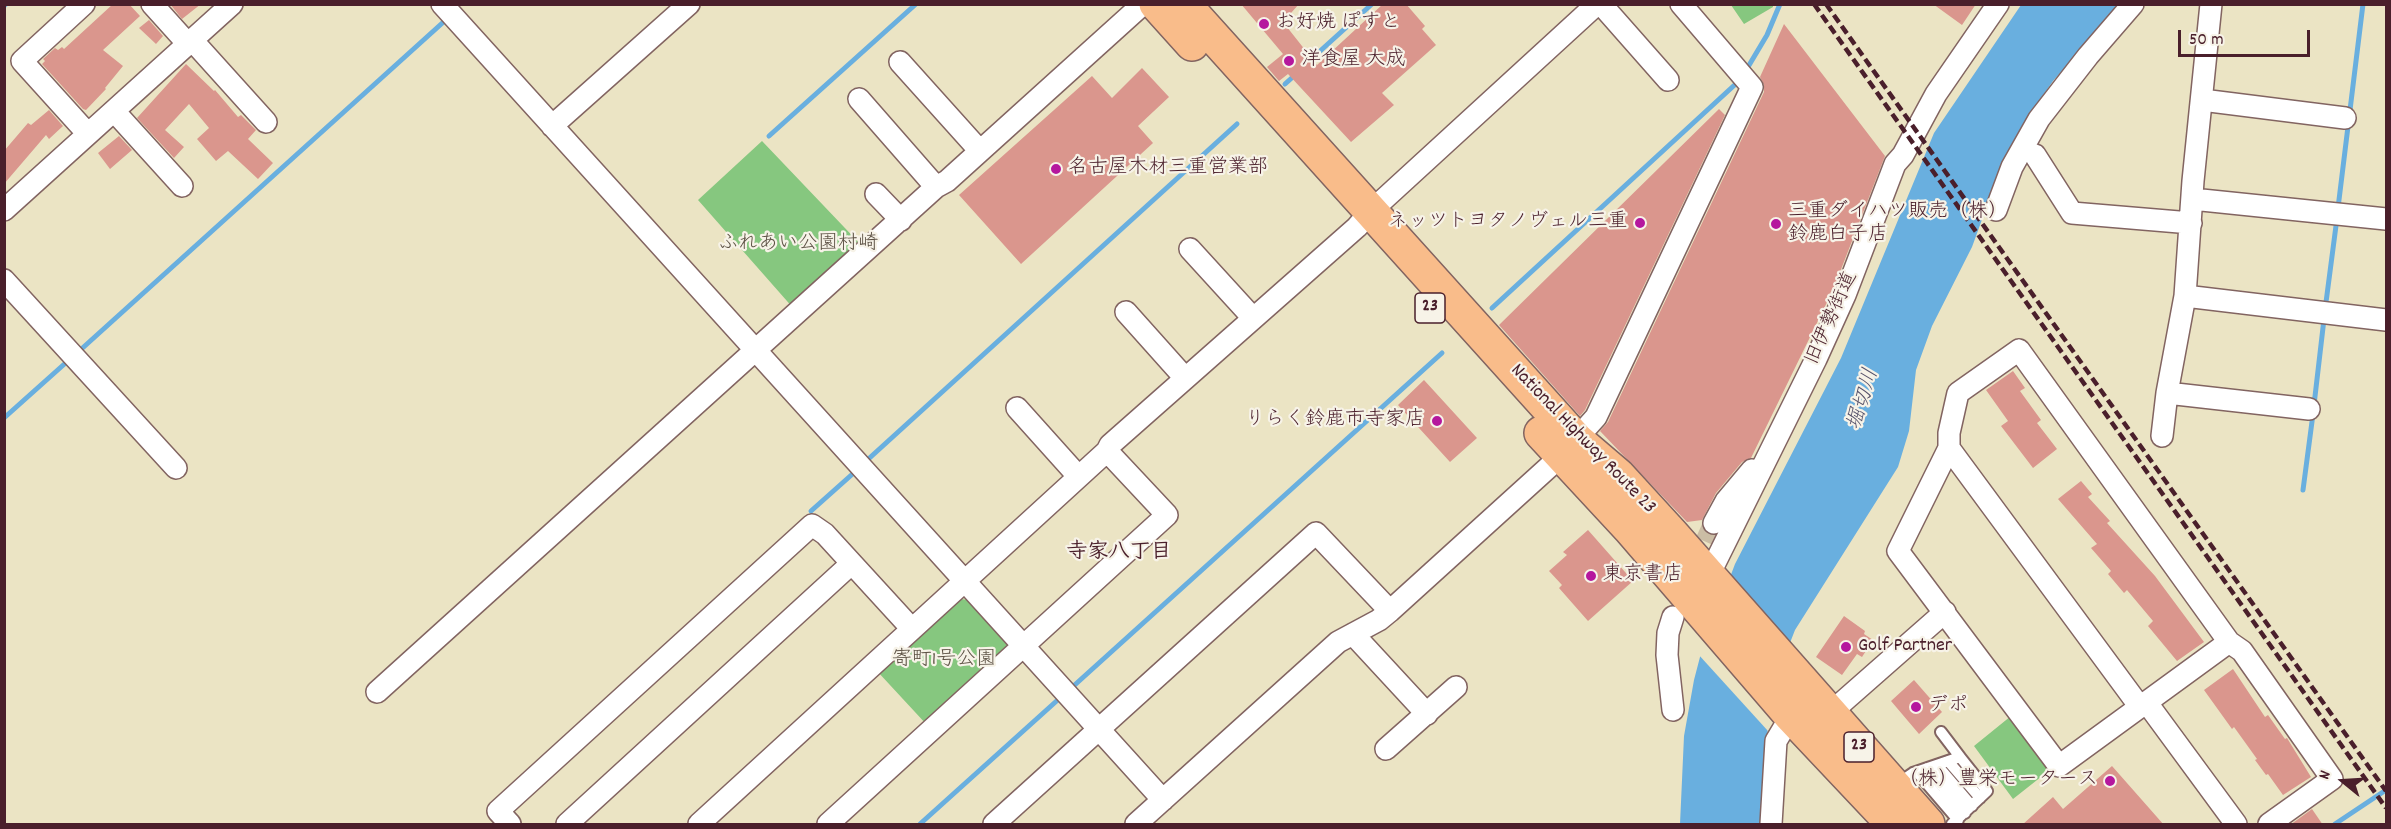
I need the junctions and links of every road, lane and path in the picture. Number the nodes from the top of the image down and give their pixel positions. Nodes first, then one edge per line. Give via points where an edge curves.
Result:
1 (84, 4) edge
2 (152, 4) edge
3 (232, 4) edge
4 (689, 4) edge
5 (1143, 4) edge
6 (1156, 4) edge
7 (1184, 4) edge
8 (1599, 4) edge
9 (1681, 4) edge
10 (1998, 4) edge
11 (2133, 4) edge
12 (2211, 4) edge
13 (448, 11) edge
14 (190, 42) junction
15 (900, 62) dead end
16 (1668, 80) dead end
17 (859, 99) dead end
18 (2202, 100) junction
19 (114, 111) junction
20 (2345, 118) dead end
21 (266, 122) dead end
22 (552, 126) junction
23 (88, 134) junction
24 (980, 151) junction
25 (2035, 155) dead end
26 (183, 186) dead end
27 (936, 187) junction
28 (876, 194) dead end
29 (2192, 199) junction
30 (4, 210) edge
31 (1996, 210) dead end
32 (1364, 219) junction
33 (2386, 219) edge
34 (901, 220) junction
35 (2191, 223) junction
36 (1190, 249) dead end
37 (4, 280) edge
38 (2185, 296) junction
39 (1126, 312) dead end
40 (1254, 318) junction
41 (2386, 320) edge
42 (758, 351) junction
43 (1185, 378) junction
44 (2167, 393) junction
45 (1017, 408) dead end
46 (2309, 409) dead end
47 (2162, 436) dead end
48 (1569, 448) junction
49 (1949, 448) junction
50 (1107, 451) junction
51 (1765, 459) junction
52 (176, 468) dead end
53 (1078, 476) junction
54 (1714, 523) tunnel mouth
55 (851, 564) junction
56 (1711, 580) junction
57 (964, 581) junction
58 (1390, 611) junction
59 (1945, 612) junction
60 (1687, 616) junction
61 (912, 629) junction
62 (1353, 634) junction
63 (2229, 642) junction
64 (1024, 646) junction
65 (1456, 687) dead end
66 (377, 692) dead end
67 (1786, 695) junction
68 (2143, 705) junction
69 (1673, 710) dead end
70 (1426, 714) junction
71 (1829, 714) junction
72 (1099, 729) junction
73 (1941, 732) dead end
74 (1386, 749) dead end
75 (1960, 757) junction
76 (1924, 770) junction
77 (1163, 800) junction
78 (1959, 814) edge
79 (837, 822) edge
80 (510, 825) edge
81 (567, 825) edge
82 (699, 825) edge
83 (994, 825) edge
84 (1136, 825) edge
85 (1771, 825) edge
86 (1893, 825) edge
87 (2236, 825) edge
88 (2269, 825) edge

1 - 23 street via 22,61
2 - 14 street
3 - 14 street
4 - 22 street
5 - 24 street
6 - 32 highway, National Highway Route 23 / 23
7 - 32 highway, National Highway Route 23 / 23
8 - 16 street
8 - 32 street
9 - 48 street via 1752,87 1596,417
10 - 51 street, 旧伊勢街道 via 1936,94 1895,164 1845,295
11 - 31 street via 2039,118 2012,167
12 - 18 street
13 - 22 street
14 - 19 street
14 - 21 street
15 - 24 street
17 - 27 street
18 - 20 street
18 - 29 street
19 - 23 street
19 - 26 street
22 - 42 street
23 - 30 street
24 - 27 street
25 - 35 street via 2072,213
27 - 34 street
28 - 34 street
29 - 33 street
29 - 35 street
32 - 40 street
32 - 48 highway, National Highway Route 23 / 23
34 - 42 street
35 - 38 street
36 - 40 street
37 - 52 street
38 - 41 street
38 - 44 street
39 - 43 street
40 - 43 street
42 - 57 street
42 - 66 street
43 - 50 street
44 - 46 street
44 - 47 street
45 - 53 street
48 - 56 highway, National Highway Route 23 / 23 via 1618,475
48 - 58 street
48 - 60 highway, National Highway Route 23 / 23
49 - 59 street via 1898,551
49 - 63 street via 1958,393 2019,350
49 - 68 street
50 - 53 street
50 - 64 street via 1167,515
51 - 54 street via 1726,501
51 - 56 street, 旧伊勢街道
53 - 57 street
55 - 61 street
55 - 80 street via 812,525 498,811
55 - 81 street
56 - 67 highway, National Highway Route 23 / 23
57 - 61 street
57 - 64 street
58 - 62 street
58 - 72 street via 1316,533
59 - 68 street via 2059,766
59 - 71 street
60 - 67 highway, National Highway Route 23 / 23
60 - 69 street via 1668,633
61 - 82 street
62 - 70 street
62 - 77 street via 1338,642
63 - 68 street
63 - 88 street via 2242,651 2332,779
64 - 72 street
64 - 79 street
65 - 70 street
67 - 71 highway, National Highway Route 23 / 23
67 - 85 street via 1776,741
67 - 86 highway, National Highway Route 23 / 23
68 - 87 street
70 - 74 street
71 - 76 highway, National Highway Route 23 / 23
72 - 77 street
72 - 83 street
73 - 75 lane
75 - 76 lane
75 - 78 lane via 1987,791
76 - 78 highway, National Highway Route 23 / 23
76 - 78 lane
77 - 84 street

